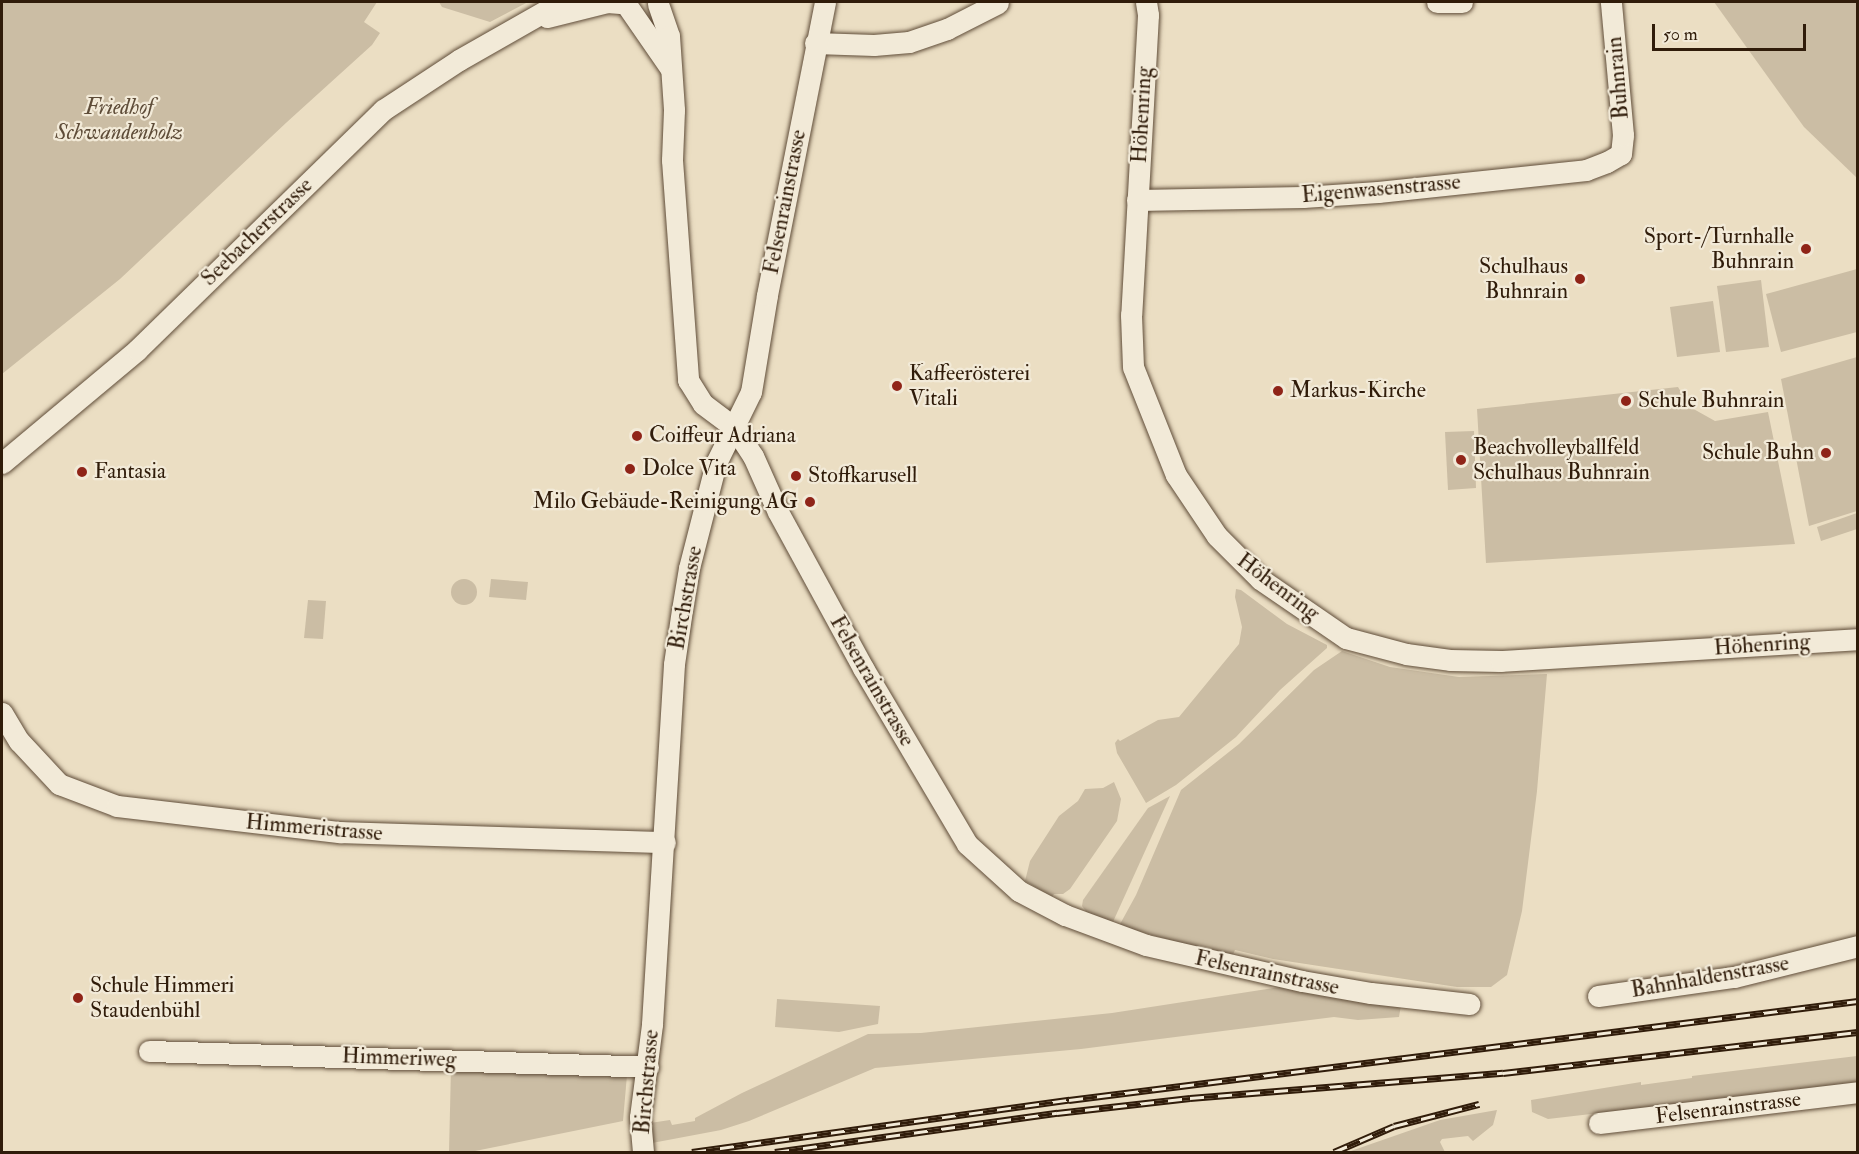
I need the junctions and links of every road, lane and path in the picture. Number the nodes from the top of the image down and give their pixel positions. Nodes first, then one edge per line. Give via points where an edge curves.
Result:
1 (561, 2) edge
2 (659, 2) edge
3 (825, 2) edge
4 (1146, 2) edge
5 (1437, 2) edge
6 (1462, 2) edge
7 (1611, 2) edge
8 (998, 3) dead end
9 (622, 4) edge
10 (529, 22) junction
11 (815, 43) junction
12 (672, 69) junction
13 (1621, 154) joint
14 (1137, 200) junction
15 (734, 427) junction
16 (2, 464) edge
17 (1857, 639) edge
18 (2, 713) edge
19 (665, 842) junction
20 (1857, 946) edge
21 (1598, 996) dead end
22 (1469, 1004) dead end
23 (149, 1051) dead end
24 (648, 1067) junction
25 (1857, 1092) edge
26 (1599, 1123) dead end
27 (643, 1152) edge

1 - 10 street, Seebacherstrasse
2 - 9 street, Seebacherstrasse via 648,8
2 - 12 street via 669,36
3 - 11 street, Felsenrainstrasse
4 - 14 street, Höhenring
5 - 6 street
7 - 13 street, Buhnrain via 1623,135
8 - 11 street via 947,29 909,42
9 - 10 street, Seebacherstrasse via 597,4
9 - 12 street
10 - 16 street, Seebacherstrasse via 459,60 383,110 137,350
11 - 15 street, Felsenrainstrasse via 751,392
12 - 15 street via 672,160 685,367 692,391
13 - 14 street, Eigenwasenstrasse via 1586,170 1378,192
14 - 17 street, Höhenring via 1131,315 1134,367 1176,475 1236,558 1283,597 1346,638 1406,654 1501,661
15 - 19 street, Birchstrasse via 717,463 682,610 674,664
15 - 22 street, Felsenrainstrasse via 753,456 778,512 863,668 952,821 967,844 1008,883 1065,915 1190,958 1371,993
18 - 19 street, Himmeristrasse via 19,741 59,784 117,806 340,832
19 - 24 street, Birchstrasse
20 - 21 street, Bahnhaldenstrasse via 1734,977
23 - 24 street, Himmeriweg
24 - 27 street, Birchstrasse via 640,1117
25 - 26 street, Felsenrainstrasse

